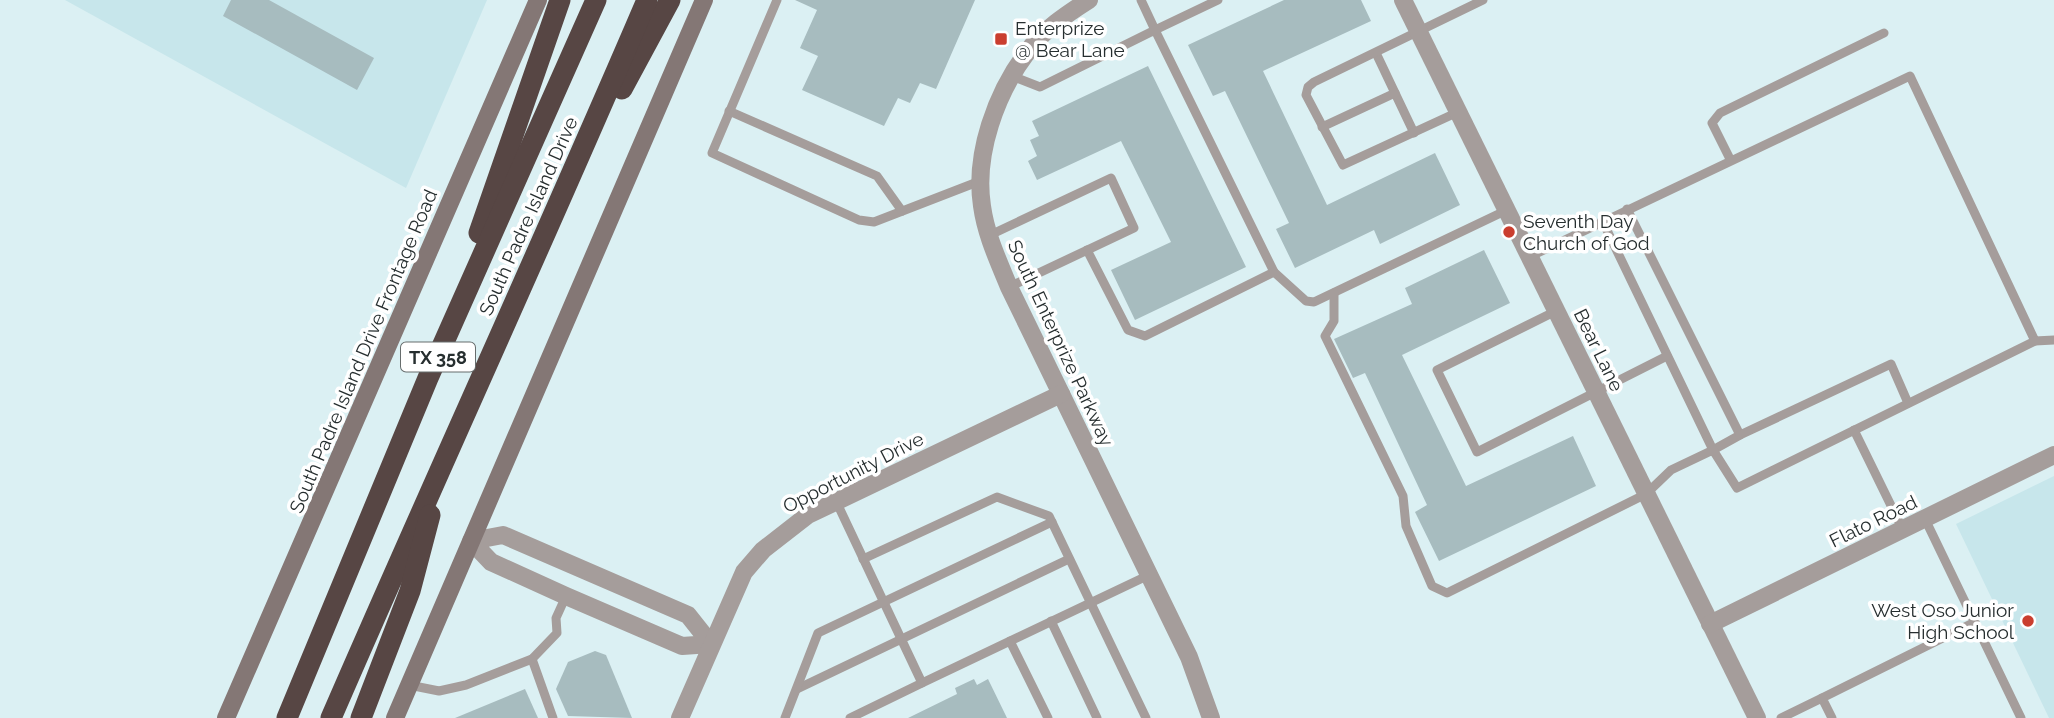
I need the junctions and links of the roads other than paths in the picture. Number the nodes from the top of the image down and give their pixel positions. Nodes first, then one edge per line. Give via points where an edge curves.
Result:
1 (538, 0) edge
2 (560, 0) edge
3 (596, 0) edge
4 (647, 0) edge
5 (670, 0) edge
6 (704, 0) edge
7 (776, 0) edge
8 (1141, 0) edge
9 (1218, 0) edge
10 (1403, 0) edge
11 (1483, 0) edge
12 (1078, 3) edge
13 (1155, 30) junction
14 (1419, 33) junction
15 (1884, 33) dead end
16 (1376, 53) junction
17 (1012, 76) junction
18 (1395, 93) junction
19 (730, 111) junction
20 (1458, 112) junction
21 (1322, 127) junction
22 (1414, 133) junction
23 (1730, 159) junction
24 (980, 181) junction
25 (564, 195) junction
26 (1627, 209) junction
27 (1507, 210) junction
28 (902, 211) junction
29 (1602, 220) junction
30 (988, 236) junction
31 (1087, 250) junction
32 (1529, 257) junction
33 (1274, 272) junction
34 (1009, 287) junction
35 (1334, 293) junction
36 (1556, 311) junction
37 (2054, 340) edge
38 (2035, 341) junction
39 (1667, 356) junction
40 (428, 378) junction
41 (1597, 393) junction
42 (1061, 394) junction
43 (1908, 403) junction
44 (1854, 430) junction
45 (1740, 435) junction
46 (449, 444) junction
47 (1713, 450) junction
48 (2054, 455) edge
49 (1646, 495) junction
50 (836, 501) junction
51 (1925, 519) junction
52 (1052, 522) junction
53 (1903, 530) junction
54 (471, 541) junction
55 (863, 559) junction
56 (1069, 559) junction
57 (1149, 575) junction
58 (566, 596) junction
59 (883, 601) junction
60 (1090, 603) junction
61 (1051, 621) junction
62 (1975, 622) junction
63 (1710, 624) junction
64 (900, 639) junction
65 (1010, 641) junction
66 (711, 644) junction
67 (318, 647) junction
68 (532, 659) junction
69 (922, 683) junction
70 (409, 685) junction
71 (797, 689) junction
72 (1822, 698) junction
73 (226, 718) edge
74 (276, 718) edge
75 (287, 718) edge
76 (331, 718) edge
77 (360, 718) edge
78 (395, 718) edge
79 (553, 718) edge
80 (680, 718) edge
81 (785, 718) edge
82 (850, 718) edge
83 (1048, 718) edge
84 (1097, 718) edge
85 (1146, 718) edge
86 (1211, 718) edge
87 (1757, 718) edge
88 (1781, 718) edge
89 (1832, 718) edge
90 (2021, 718) edge

1 - 73 main road, South Padre Island Drive Frontage Road
2 - 40 highway
3 - 40 highway, South Padre Island Drive / TX 358
4 - 25 highway, South Padre Island Drive / TX 358
5 - 25 highway
6 - 54 main road
7 - 19 lane
8 - 13 lane
9 - 13 lane
10 - 14 street, Bear Lane
11 - 14 lane
12 - 17 street, South Enterprize Parkway via 1028,50
13 - 17 lane via 1040,87
13 - 33 lane
14 - 16 lane
14 - 20 street, Bear Lane
15 - 23 lane via 1720,113 1712,123
16 - 18 lane
16 - 21 lane via 1308,87 1306,95
17 - 24 street, South Enterprize Parkway via 989,129
18 - 21 lane
18 - 22 lane
19 - 28 lane via 877,176
19 - 28 lane via 712,153 859,220 874,222
20 - 22 lane
20 - 27 street, Bear Lane
21 - 22 lane via 1343,164
23 - 26 lane
23 - 38 lane via 1910,76
24 - 28 lane
24 - 30 street, South Enterprize Parkway
25 - 46 highway, South Padre Island Drive / TX 358
26 - 29 lane
26 - 45 lane
27 - 32 street, Bear Lane
27 - 35 lane
29 - 32 lane
29 - 39 lane
30 - 31 lane via 1111,178 1134,228
30 - 34 street, South Enterprize Parkway
31 - 33 lane via 1128,330 1145,336
31 - 34 lane
32 - 36 street, Bear Lane
33 - 35 lane via 1306,301
34 - 42 street, South Enterprize Parkway
35 - 49 lane via 1334,321 1325,336 1403,496 1406,526 1432,586 1447,593
36 - 41 street, Bear Lane
36 - 41 lane via 1437,370 1448,394 1477,452
37 - 38 lane
38 - 43 lane
39 - 41 lane
39 - 47 lane
40 - 67 highway, South Padre Island Drive / TX 358
41 - 49 street, Bear Lane
42 - 50 street, Opportunity Drive
42 - 57 street, South Enterprize Parkway
43 - 44 lane
43 - 45 lane via 1891,364
44 - 47 lane via 1737,488
44 - 53 lane
45 - 47 lane
46 - 76 highway, South Padre Island Drive / TX 358
46 - 77 highway via 410,591
47 - 49 lane via 1671,470
48 - 51 street, Flato Road
49 - 63 street, Bear Lane
50 - 55 lane
50 - 66 street, Opportunity Drive via 797,522 763,550 744,572
51 - 53 street, Flato Road
51 - 62 lane
52 - 55 lane via 1049,516 997,497
52 - 56 lane
52 - 59 lane
53 - 63 street, Flato Road
54 - 58 street via 491,562
54 - 66 street via 503,536 614,583 688,615
54 - 70 main road
55 - 59 lane
56 - 60 lane
56 - 64 lane
57 - 60 lane
57 - 86 street, South Enterprize Parkway via 1202,688
58 - 66 street via 682,646
58 - 68 lane via 556,618 558,633
59 - 64 lane
59 - 71 lane via 818,633
60 - 61 lane
60 - 85 lane
61 - 65 lane
61 - 84 lane
62 - 72 lane
62 - 90 lane
63 - 87 street, Bear Lane
64 - 69 lane
64 - 71 lane
65 - 69 lane
65 - 83 lane
66 - 80 street, Opportunity Drive
67 - 74 highway
67 - 75 highway, South Padre Island Drive / TX 358
68 - 70 lane via 439,691
68 - 79 lane
69 - 82 lane
70 - 78 main road
71 - 81 lane
72 - 88 lane
72 - 89 lane

